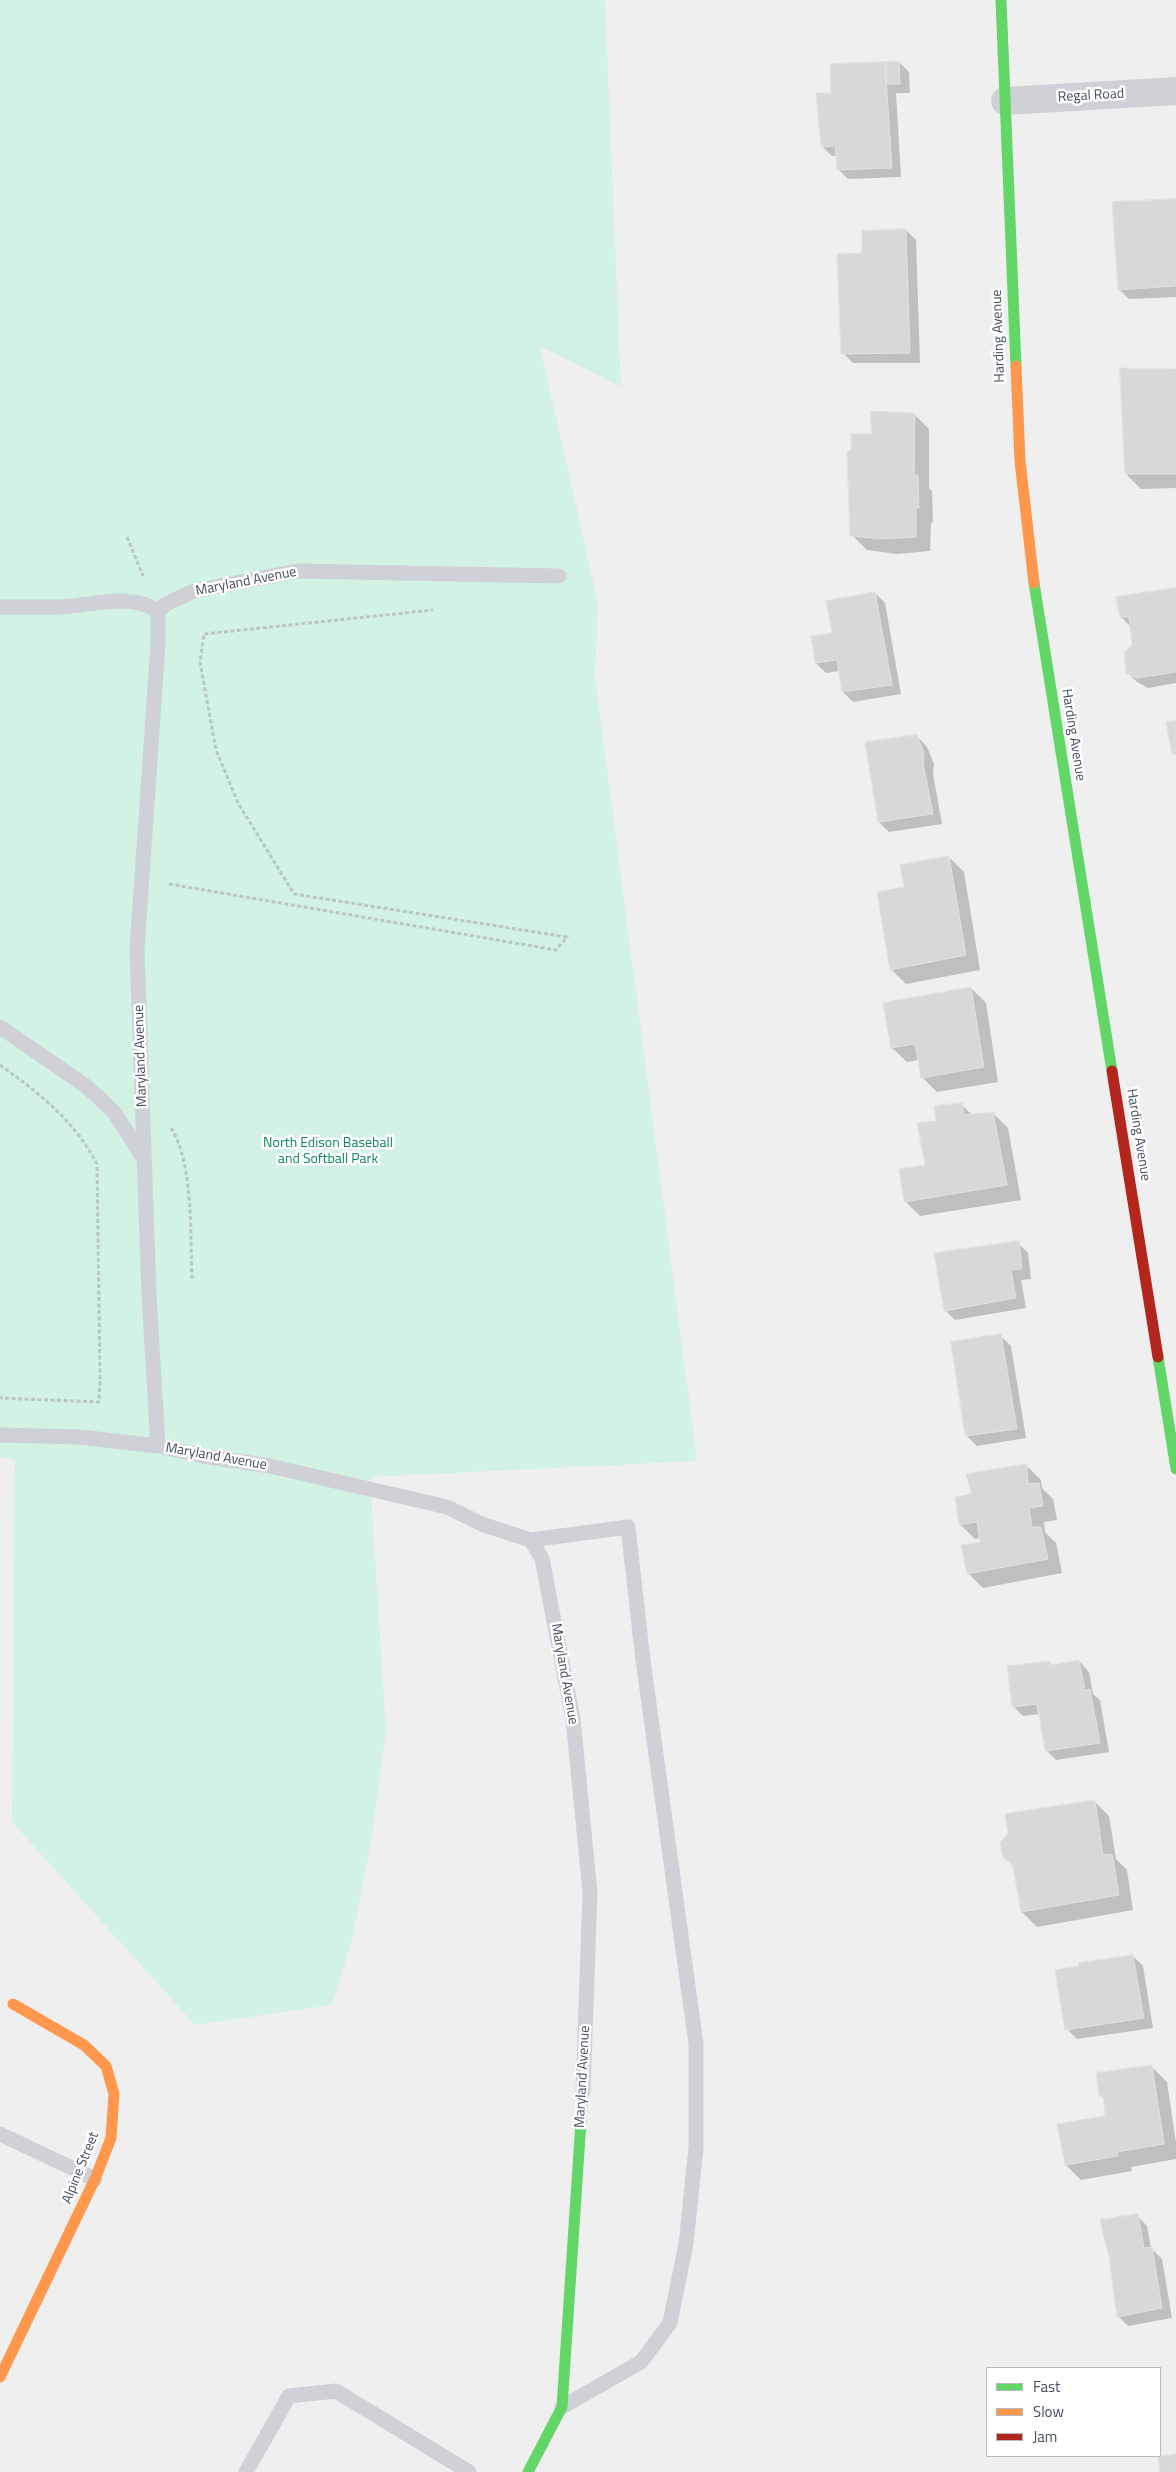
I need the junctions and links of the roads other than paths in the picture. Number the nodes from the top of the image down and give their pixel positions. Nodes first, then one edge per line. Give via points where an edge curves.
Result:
1 (1001, 0) edge
2 (1176, 90) edge
3 (1005, 101) junction
4 (559, 576) dead end
5 (0, 607) edge
6 (158, 611) junction
7 (0, 1027) edge
8 (144, 1160) junction
9 (0, 1434) edge
10 (158, 1446) junction
11 (1176, 1469) edge
12 (531, 1540) junction
13 (13, 2004) dead end
14 (583, 2091) joint
15 (0, 2134) edge
16 (95, 2179) junction
17 (0, 2377) edge
18 (562, 2407) junction
19 (246, 2472) edge
20 (469, 2472) edge
21 (528, 2472) edge

1 - 3 street, Harding Avenue
2 - 3 street, Regal Road
3 - 11 street, Harding Avenue via 1020,462 1034,593
4 - 6 lane, Maryland Avenue via 297,571 194,591
5 - 6 lane via 60,607 122,601 147,604
6 - 8 lane, Maryland Avenue via 137,949
7 - 8 lane via 86,1086 114,1112
8 - 10 lane, Maryland Avenue
9 - 10 lane via 80,1437
10 - 12 lane, Maryland Avenue via 270,1466 447,1508 484,1525
12 - 14 lane, Maryland Avenue via 542,1558 573,1719 589,1884
12 - 18 lane via 628,1527 696,2044 696,2148 686,2244 670,2323 642,2362
13 - 16 street, Alpine Street via 84,2045 106,2066 114,2094 111,2138
14 - 18 street, Maryland Avenue
15 - 16 lane
16 - 17 street, Alpine Street
18 - 21 street, Maryland Avenue
19 - 20 lane via 289,2396 336,2391

